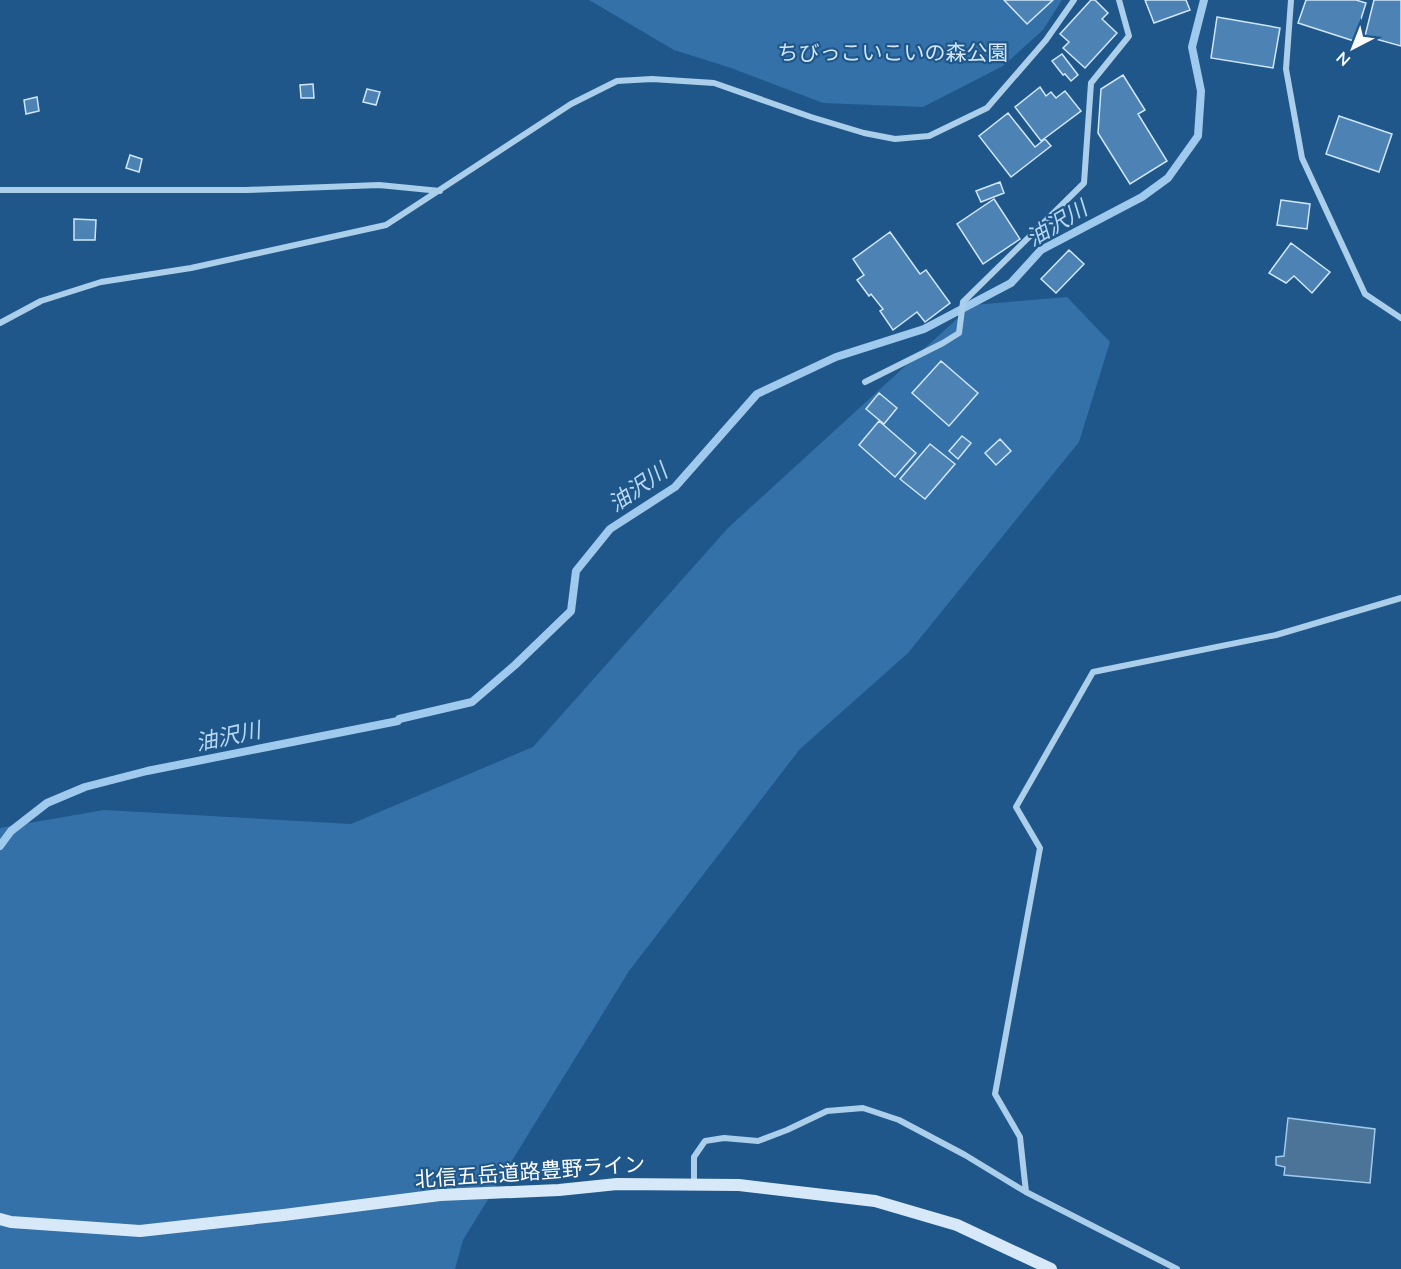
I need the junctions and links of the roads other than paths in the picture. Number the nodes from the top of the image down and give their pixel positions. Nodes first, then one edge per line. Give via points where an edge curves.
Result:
1 (1074, 0) edge
2 (1119, 0) edge
3 (1291, 0) edge
4 (0, 190) edge
5 (441, 191) junction
6 (1401, 318) edge
7 (0, 323) edge
8 (865, 382) dead end
9 (1401, 598) edge
10 (694, 1184) junction
11 (1026, 1192) junction
12 (0, 1219) edge
13 (1051, 1269) edge
14 (1177, 1269) edge

1 - 5 street via 1046,40 987,108 928,136 895,140 864,133 714,82 617,81 572,104
2 - 8 street via 1129,36 1091,83 1084,183 963,302 959,333
3 - 6 street via 1286,69 1302,158 1365,294
4 - 5 street via 246,190 379,185
5 - 7 street via 386,225 191,268 101,282 41,301
9 - 11 street via 1276,635 1093,672 1016,807 1040,848 995,1094 1020,1137
10 - 11 street via 694,1157 705,1141 758,1141 827,1110 863,1108 899,1120
10 - 12 street, 北信五岳道路豊野ライン via 617,1184 440,1195 140,1231
10 - 13 street, 北信五岳道路豊野ライン via 739,1185 875,1201 957,1225
11 - 14 street

